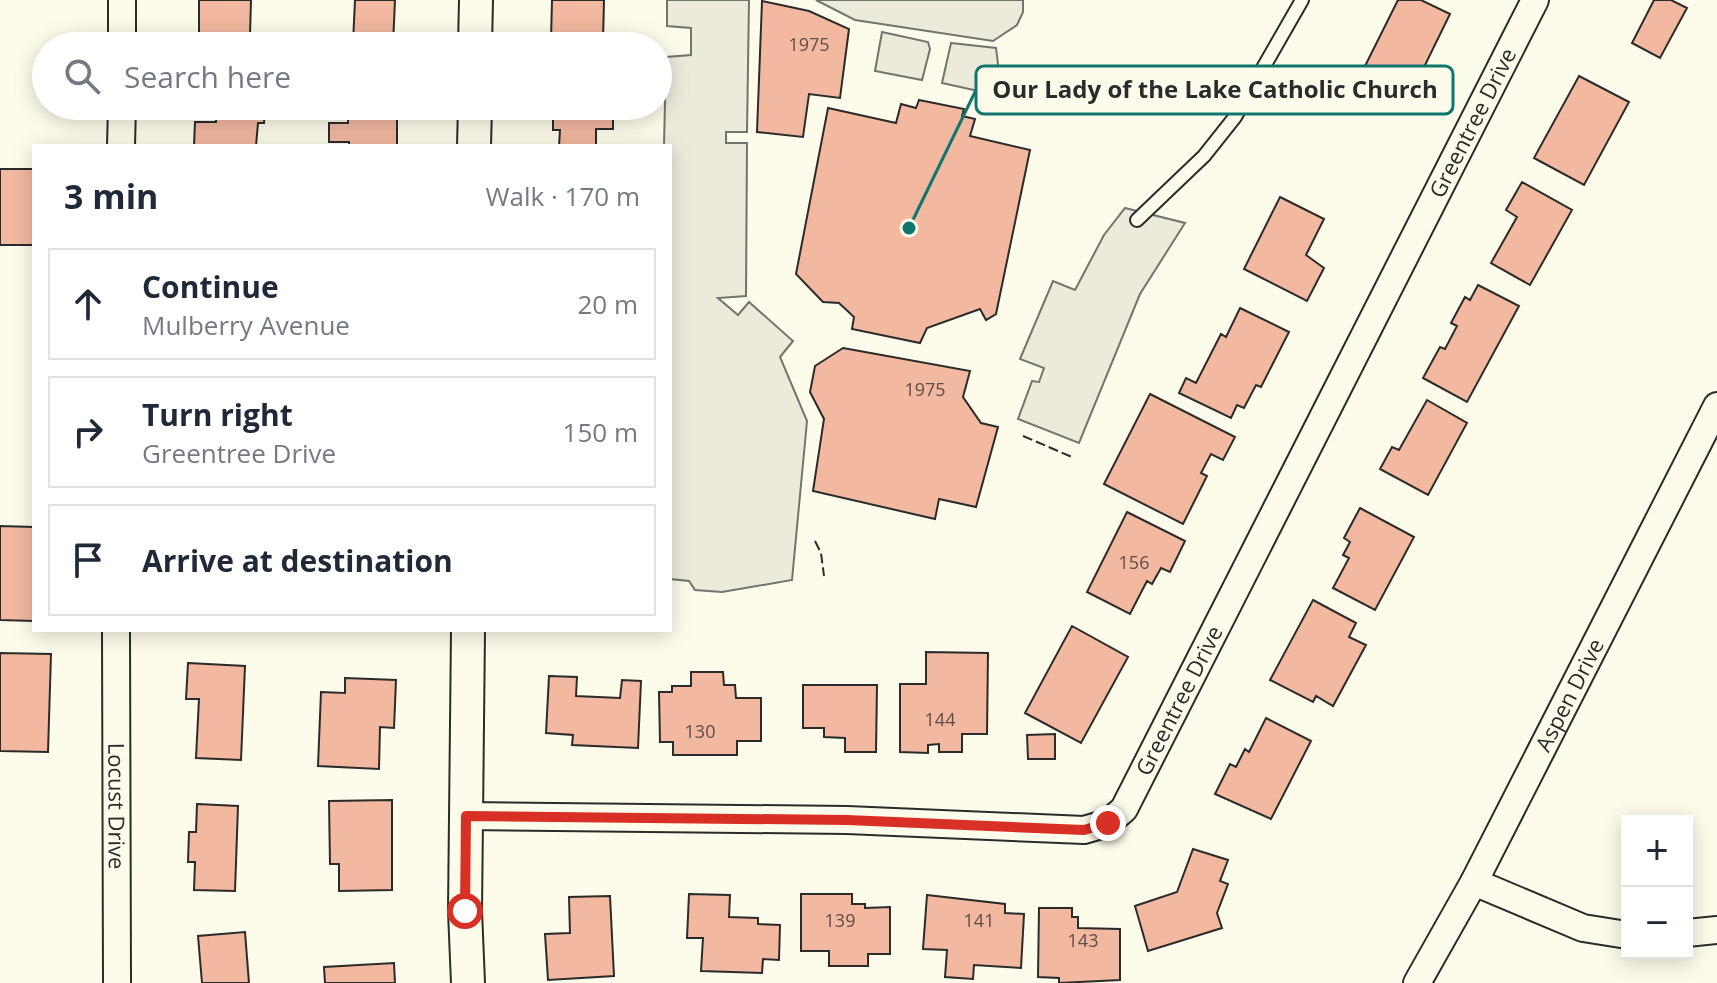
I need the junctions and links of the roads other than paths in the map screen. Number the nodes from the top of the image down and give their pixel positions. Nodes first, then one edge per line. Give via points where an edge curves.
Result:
1 (122, 0) edge
2 (476, 0) edge
3 (1302, 0) edge
4 (1535, 0) edge
5 (122, 32) edge
6 (475, 32) edge
7 (122, 120) edge
8 (475, 120) edge
9 (121, 144) edge
10 (474, 144) edge
11 (1137, 220) dead end
12 (1717, 406) edge
13 (116, 632) edge
14 (468, 632) edge
15 (466, 816) junction
16 (1474, 882) junction
17 (1717, 930) edge
18 (1693, 932) edge
19 (1621, 934) edge
20 (117, 983) edge
21 (468, 983) edge
22 (1417, 983) edge

1 - 5 street
2 - 6 street
3 - 11 lane via 1235,117 1204,156
4 - 15 street, Greentree Drive via 1124,809 1108,823 1084,830 847,820
7 - 9 street
8 - 10 street
12 - 16 street, Aspen Drive
13 - 20 street, Locust Drive
14 - 15 street
15 - 21 street
16 - 19 street via 1583,928
16 - 22 street, Aspen Drive
17 - 18 street

